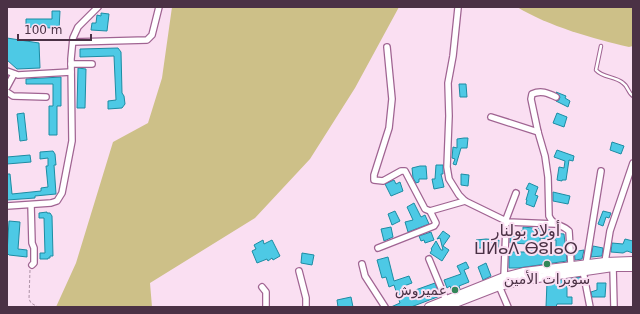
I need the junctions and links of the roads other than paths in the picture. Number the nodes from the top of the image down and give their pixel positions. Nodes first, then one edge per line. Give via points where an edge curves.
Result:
1 (98, 7) edge
2 (159, 7) edge
3 (458, 8) dead end
4 (73, 42) junction
5 (601, 46) dead end
6 (387, 47) dead end
7 (71, 64) junction
8 (92, 64) dead end
9 (7, 71) edge
10 (71, 72) junction
11 (14, 74) junction
12 (7, 87) edge
13 (7, 92) edge
14 (633, 96) edge
15 (46, 97) dead end
16 (556, 97) dead end
17 (491, 117) dead end
18 (538, 132) junction
19 (633, 164) edge
20 (601, 171) dead end
21 (516, 194) dead end
22 (465, 201) junction
23 (31, 204) junction
24 (7, 206) edge
25 (430, 210) junction
26 (505, 222) junction
27 (555, 224) junction
28 (378, 248) dead end
29 (430, 258) dead end
30 (633, 261) edge
31 (605, 262) junction
32 (362, 264) dead end
33 (32, 265) road end
34 (571, 266) junction
35 (613, 267) junction
36 (633, 267) edge
37 (584, 268) junction
38 (299, 272) dead end
39 (504, 277) junction
40 (499, 286) junction
41 (262, 287) dead end
42 (445, 304) edge
43 (266, 307) edge
44 (306, 307) edge
45 (385, 307) edge
46 (429, 307) edge
47 (508, 307) edge
48 (590, 307) edge
49 (614, 307) edge

1 - 4 street via 78,26
2 - 4 street via 152,35 147,40
3 - 22 street via 448,84 447,167 449,179
4 - 7 street
5 - 14 lane via 596,70 624,83
6 - 25 street via 392,99 389,128 374,180 383,181 405,171 425,209
7 - 8 street
7 - 10 street
9 - 11 street
10 - 11 street
10 - 23 street via 72,141 62,193 57,201
11 - 12 street
13 - 15 street via 13,96
16 - 18 street via 538,91 532,94
17 - 18 street
18 - 27 street via 548,177 549,216
19 - 31 street via 610,231
20 - 37 street
21 - 26 street
22 - 25 street
22 - 26 street via 499,216
23 - 24 street
23 - 33 street via 34,248
25 - 28 street via 436,223 434,226
26 - 27 street
26 - 39 street
27 - 34 street via 569,231
29 - 42 street
30 - 31 main road
31 - 37 main road
32 - 45 street via 365,276
34 - 37 main road
34 - 39 main road
35 - 36 main road
35 - 37 main road
35 - 49 street
37 - 40 main road
37 - 48 street
38 - 44 street
39 - 42 main road
40 - 42 main road
40 - 47 street
41 - 43 street via 266,292
42 - 46 main road

